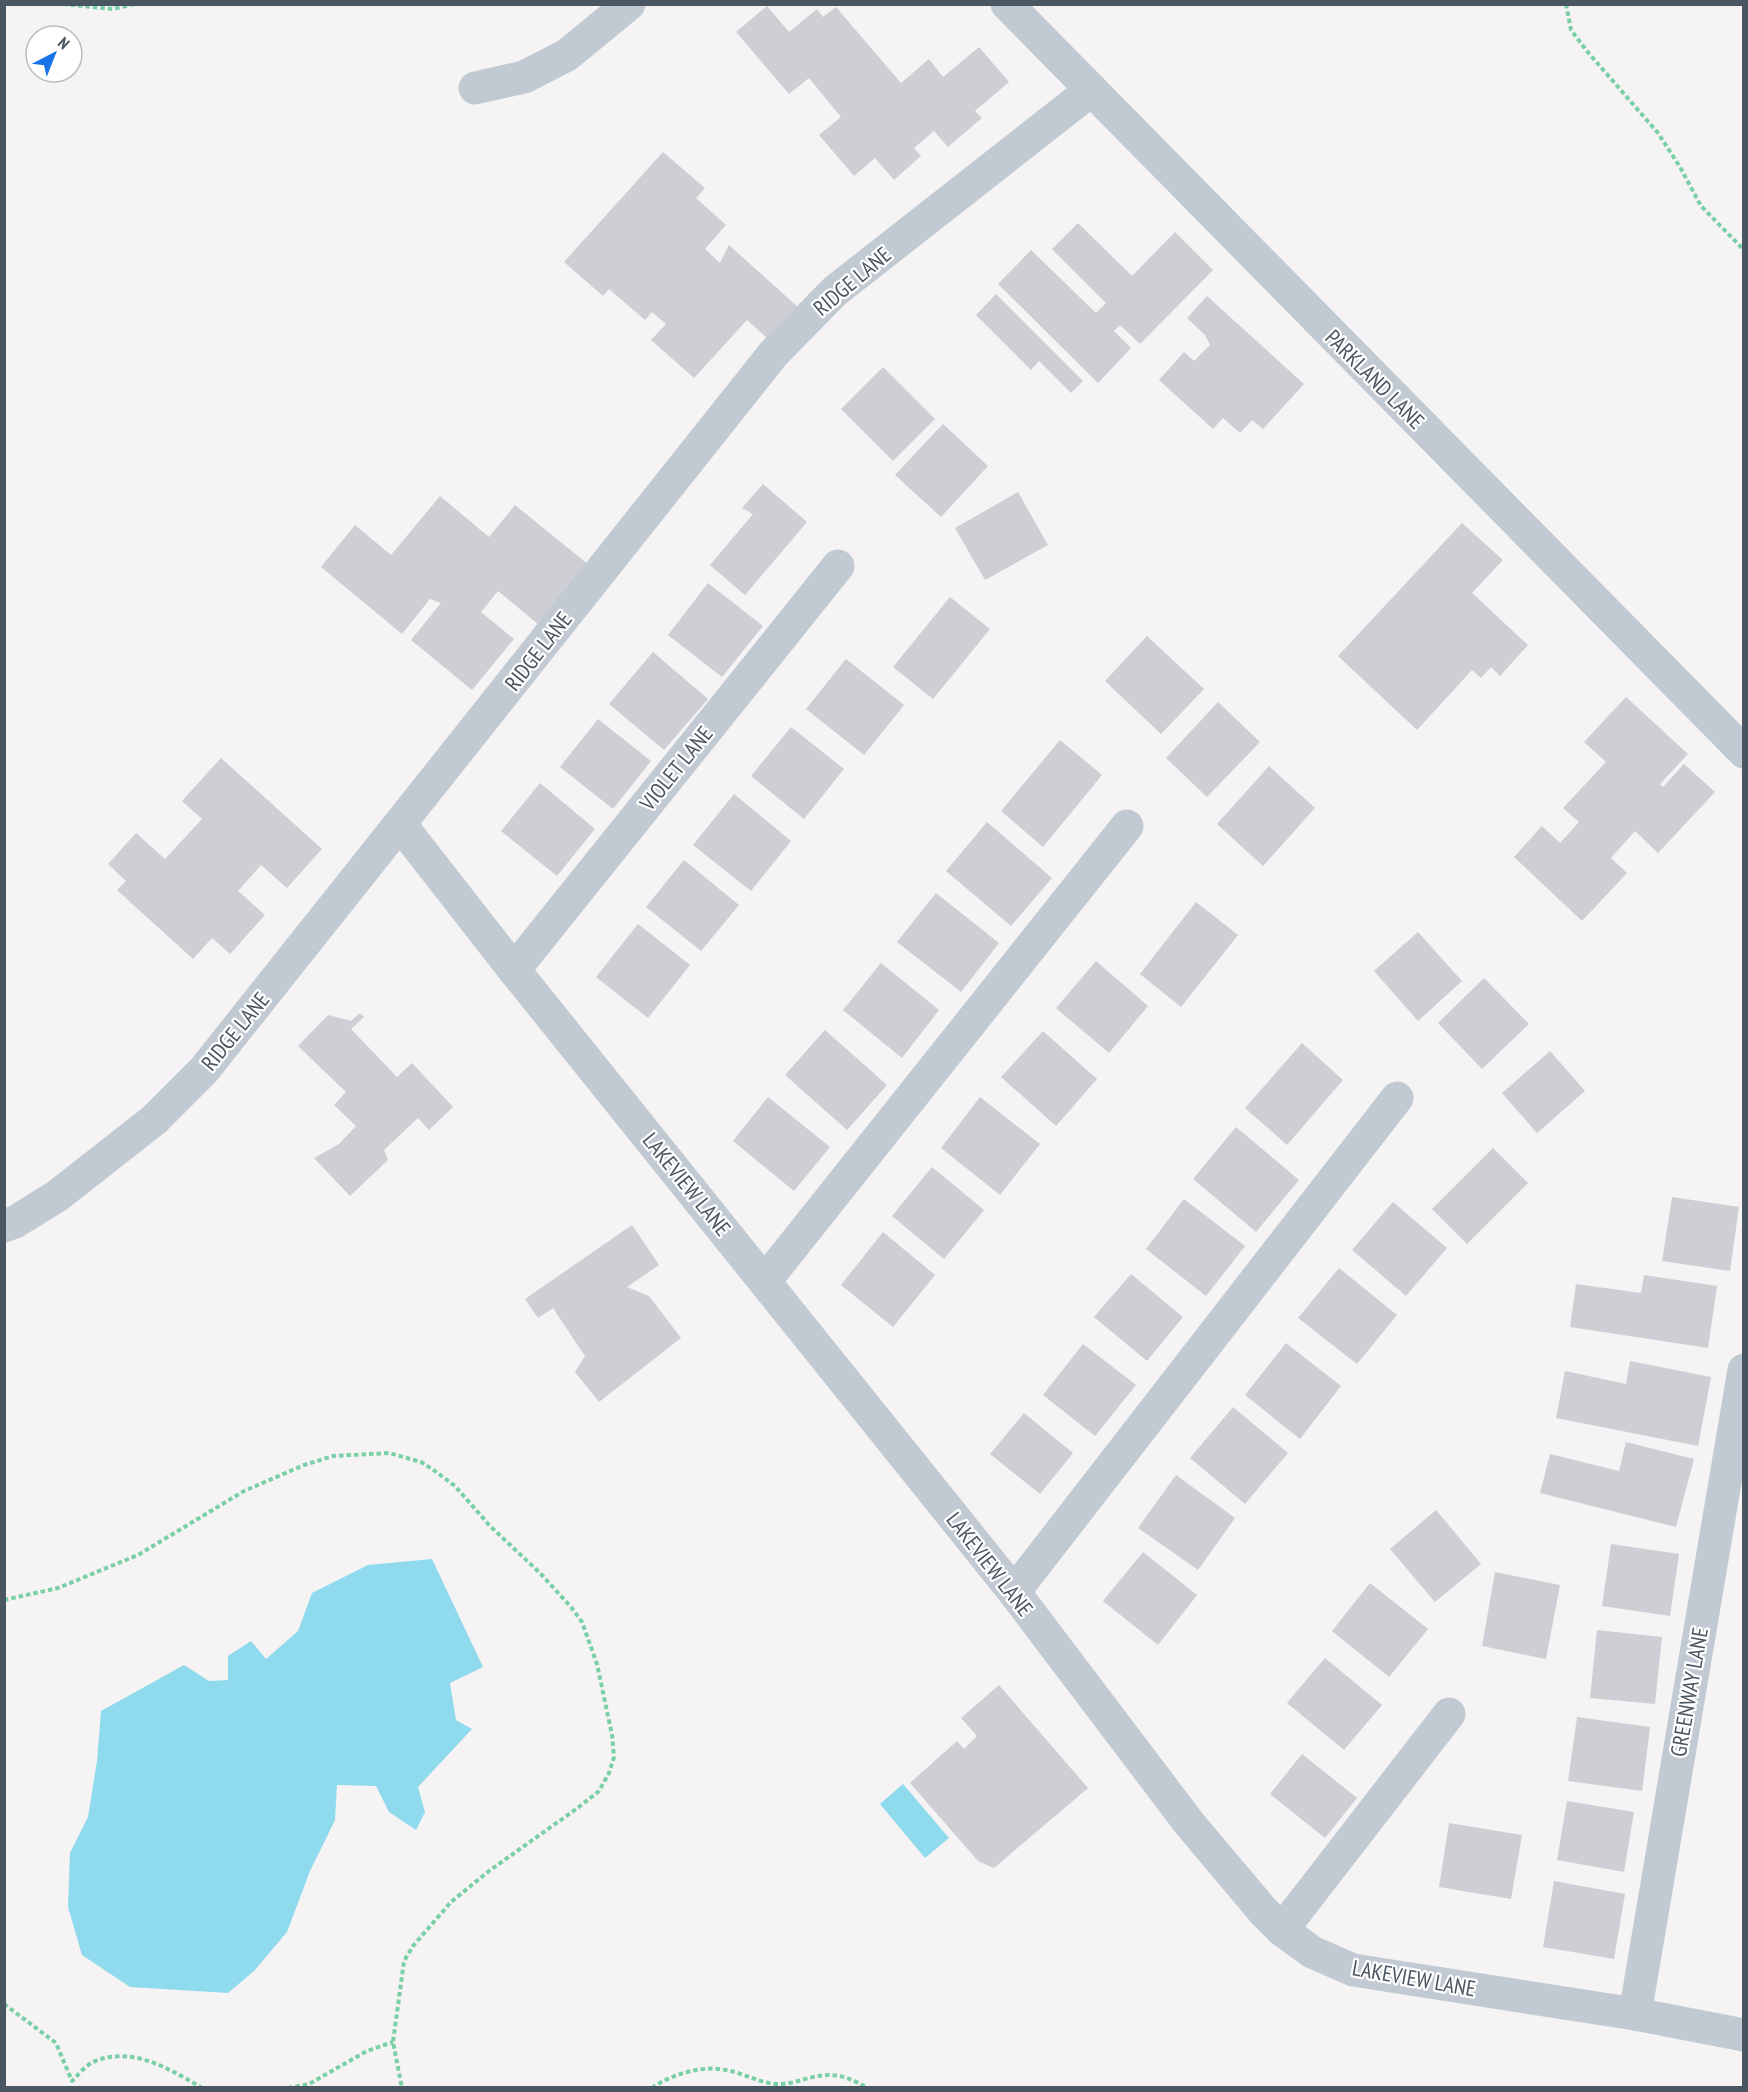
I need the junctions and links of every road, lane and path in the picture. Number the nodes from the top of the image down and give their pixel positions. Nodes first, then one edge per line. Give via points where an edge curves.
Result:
1 (63, 4) edge
2 (134, 4) edge
3 (629, 4) edge
4 (1007, 4) edge
5 (1566, 4) edge
6 (475, 88) dead end
7 (1090, 91) junction
8 (1743, 250) edge
9 (838, 566) dead end
10 (1743, 752) edge
11 (400, 824) junction
12 (1127, 826) dead end
13 (514, 970) junction
14 (1396, 1098) dead end
15 (4, 1226) edge
16 (765, 1281) junction
17 (1743, 1371) edge
18 (1014, 1592) junction
19 (4, 1600) edge
20 (1449, 1714) dead end
21 (1282, 1930) junction
22 (4, 2004) edge
23 (1635, 2014) junction
24 (1743, 2035) edge
25 (393, 2042) junction
26 (202, 2088) edge
27 (288, 2088) edge
28 (402, 2088) edge
29 (652, 2088) edge
30 (867, 2088) edge

1 - 2 path via 113,9
3 - 6 street via 567,55 524,77
4 - 7 street, PARKLAND LANE
5 - 8 path via 1571,30 1581,44 1658,133 1701,206
7 - 10 street, PARKLAND LANE
7 - 11 street, RIDGE LANE via 835,291 801,324
9 - 13 street, VIOLET LANE
11 - 13 street, LAKEVIEW LANE
11 - 15 street, RIDGE LANE via 204,1070 172,1104 57,1196
12 - 16 street
13 - 16 street, LAKEVIEW LANE
14 - 18 street
16 - 18 street, LAKEVIEW LANE
17 - 23 street, GREENWAY LANE
18 - 21 street, LAKEVIEW LANE via 1190,1823
19 - 25 path via 58,1588 138,1555 244,1491 304,1465 333,1456 389,1453 421,1462 455,1486 571,1607 582,1622 597,1664 612,1735 614,1757 609,1773 599,1791 579,1808 489,1871 432,1922 404,1961
20 - 21 street
21 - 23 street, LAKEVIEW LANE via 1312,1952 1353,1970
22 - 26 path via 56,2043 72,2081 92,2062 122,2054 152,2062
23 - 24 street, LAKEVIEW LANE
25 - 27 path via 367,2051 309,2084
25 - 28 path
29 - 30 path via 672,2077 707,2068 778,2084 837,2075

